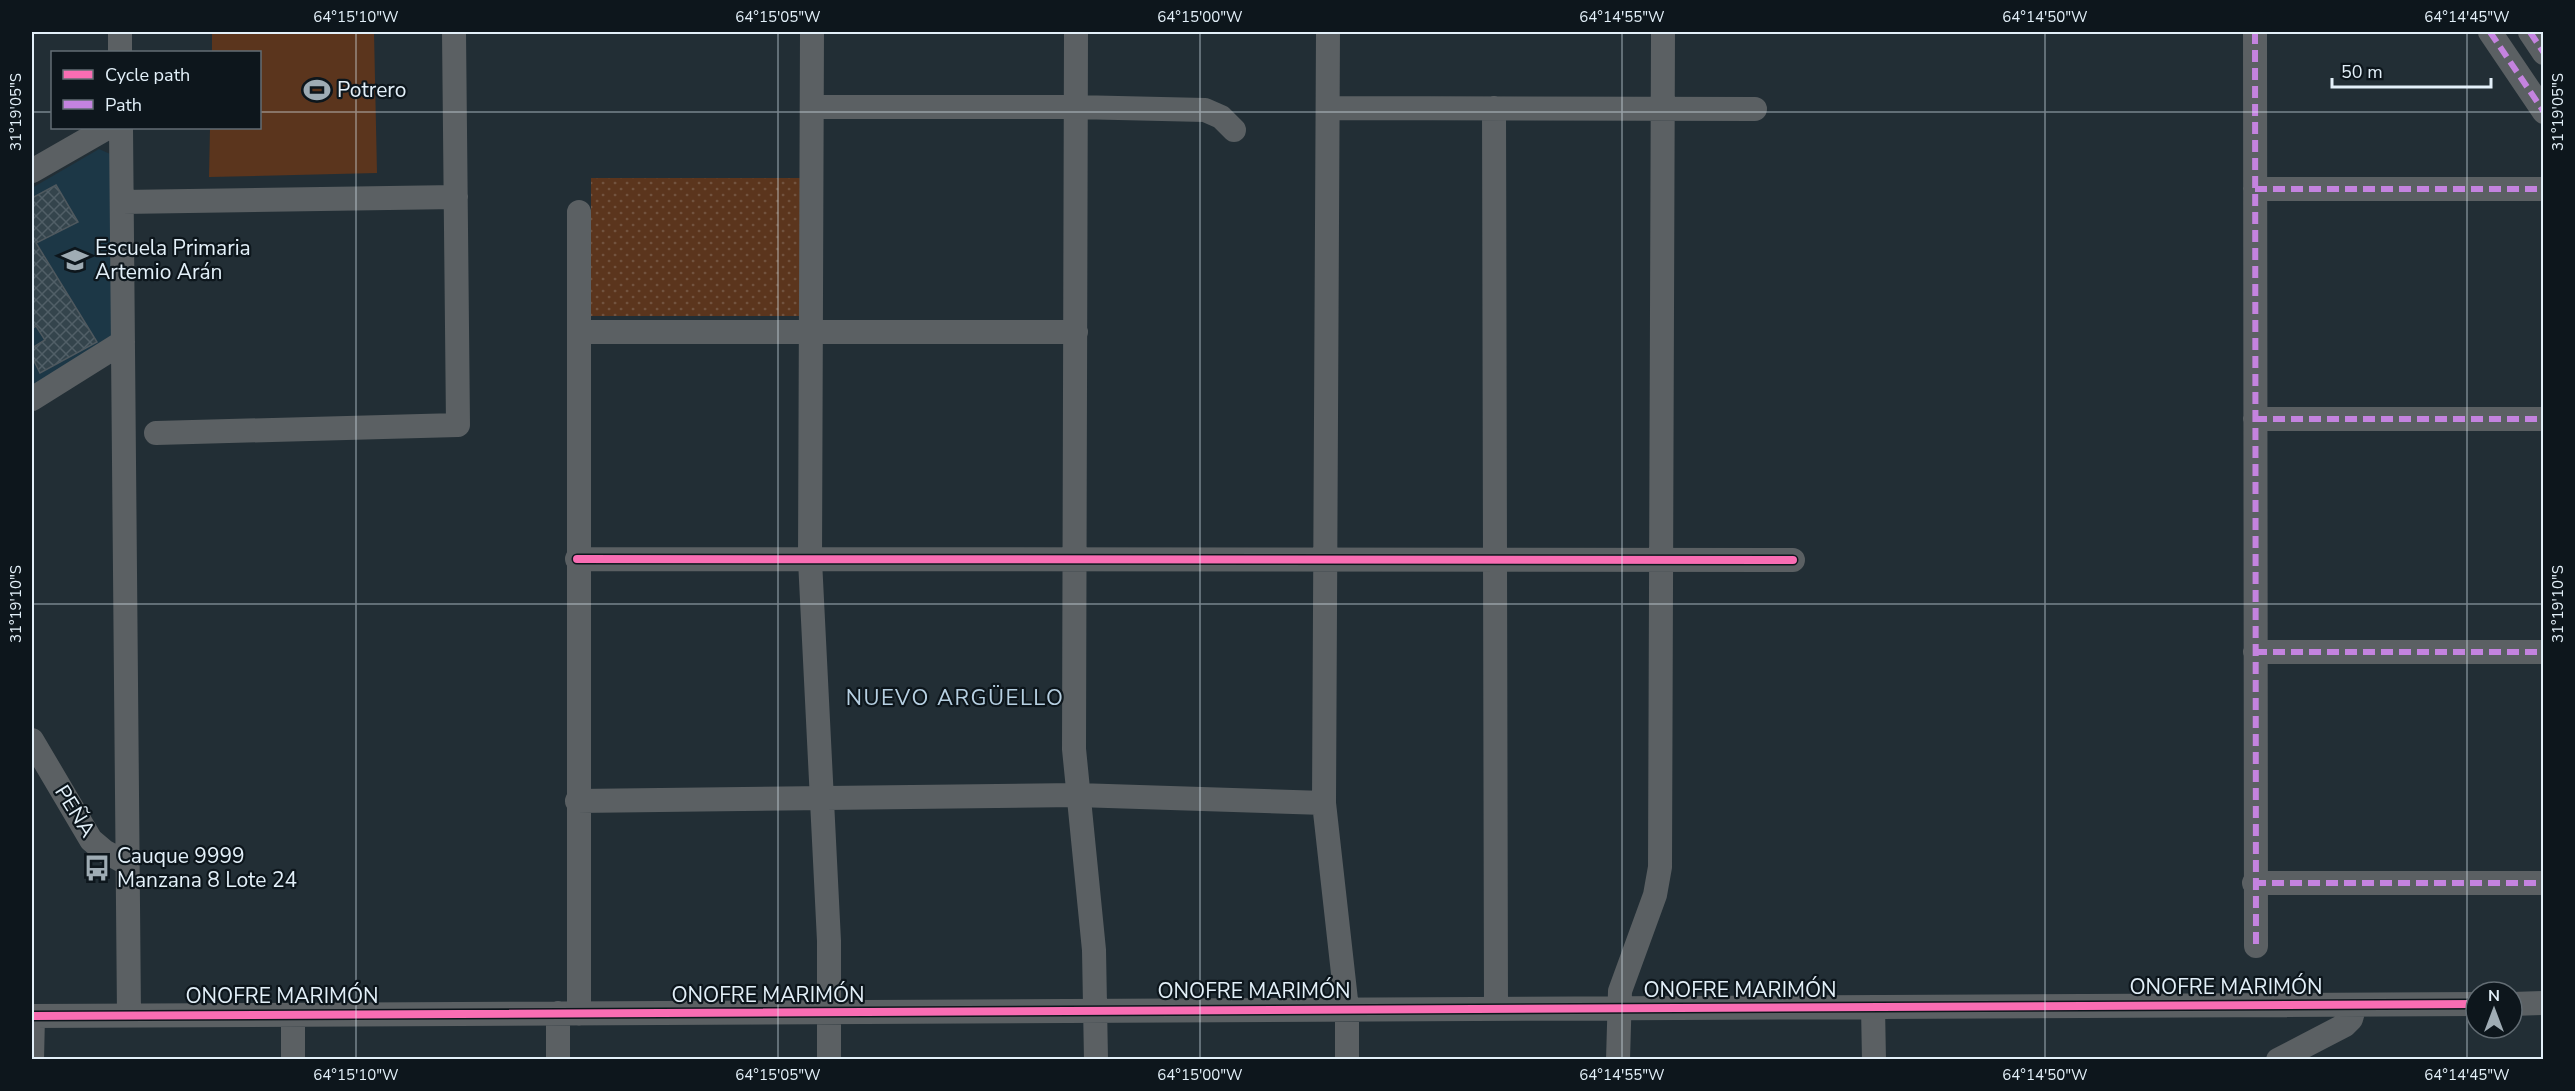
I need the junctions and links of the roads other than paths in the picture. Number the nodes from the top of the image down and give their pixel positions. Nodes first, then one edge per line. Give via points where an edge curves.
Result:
1 (120, 32) edge
2 (454, 32) edge
3 (812, 32) edge
4 (1076, 32) edge
5 (1328, 32) edge
6 (1663, 32) edge
7 (2254, 32) edge
8 (2490, 32) edge
9 (2529, 32) edge
10 (120, 51) edge
11 (2544, 53) edge
12 (1075, 106) junction
13 (812, 107) junction
14 (1329, 108) junction
15 (1494, 108) junction
16 (1664, 108) junction
17 (1755, 109) dead end
18 (2544, 112) edge
19 (105, 129) edge
20 (121, 129) edge
21 (1234, 130) dead end
22 (32, 171) edge
23 (2255, 189) junction
24 (2544, 189) edge
25 (456, 197) junction
26 (122, 202) junction
27 (579, 212) dead end
28 (580, 332) junction
29 (812, 332) junction
30 (1076, 332) junction
31 (123, 342) junction
32 (32, 399) edge
33 (2255, 419) junction
34 (2544, 419) edge
35 (156, 433) dead end
36 (577, 559) junction
37 (810, 560) junction
38 (1075, 560) junction
39 (1324, 560) junction
40 (1496, 560) junction
41 (1662, 560) junction
42 (1793, 560) dead end
43 (2255, 652) junction
44 (2544, 652) edge
45 (32, 740) edge
46 (1077, 795) junction
47 (822, 800) junction
48 (577, 801) junction
49 (1324, 803) junction
50 (126, 863) junction
51 (2254, 883) junction
52 (2544, 883) edge
53 (2256, 946) dead end
54 (2544, 1003) edge
55 (2464, 1004) edge
56 (2524, 1004) edge
57 (2355, 1005) junction
58 (1873, 1007) junction
59 (1618, 1008) junction
60 (1347, 1009) junction
61 (1496, 1009) junction
62 (1096, 1011) junction
63 (568, 1013) junction
64 (830, 1013) junction
65 (293, 1014) junction
66 (129, 1015) junction
67 (32, 1016) edge
68 (32, 1059) edge
69 (293, 1059) edge
70 (558, 1059) edge
71 (830, 1059) edge
72 (1096, 1059) edge
73 (1347, 1059) edge
74 (1618, 1059) edge
75 (1874, 1059) edge
76 (2278, 1059) edge

1 - 10 street
2 - 25 street
3 - 13 street
4 - 12 street
5 - 14 street
6 - 16 street
7 - 23 street
8 - 18 street
9 - 11 street
12 - 13 street
12 - 21 street via 1204,110 1221,117
12 - 30 street
13 - 29 street
14 - 15 street
14 - 39 street
15 - 16 street
15 - 40 street
16 - 17 street
16 - 41 street
19 - 22 street
20 - 26 street
23 - 24 street
23 - 33 street
25 - 26 street
25 - 35 street via 458,425
26 - 31 street
27 - 28 street
28 - 29 street
28 - 36 street
29 - 30 street
29 - 37 street
30 - 38 street
31 - 32 street
31 - 50 street
33 - 34 street
33 - 43 street
36 - 37 street
36 - 48 street
37 - 38 street
37 - 47 street
38 - 39 street
38 - 46 street
39 - 40 street
39 - 49 street
40 - 41 street
40 - 61 street
41 - 42 street
41 - 59 street via 1660,867 1655,895 1620,991
43 - 44 street
43 - 51 street
45 - 50 street, PEÑA via 92,840
46 - 47 street
46 - 49 street
46 - 62 street via 1095,950
47 - 48 street
47 - 64 street
48 - 63 street
49 - 60 street
50 - 66 street
51 - 52 street
51 - 53 street
54 - 56 street
55 - 57 street, ONOFRE MARIMÓN
57 - 58 street, ONOFRE MARIMÓN
57 - 76 street via 2345,1025
58 - 59 street, ONOFRE MARIMÓN
58 - 75 street
59 - 61 street, ONOFRE MARIMÓN
59 - 74 street
60 - 61 street, ONOFRE MARIMÓN
60 - 62 street, ONOFRE MARIMÓN
60 - 73 street
62 - 64 street, ONOFRE MARIMÓN
62 - 72 street
63 - 64 street, ONOFRE MARIMÓN
63 - 65 street, ONOFRE MARIMÓN
63 - 70 street
64 - 71 street
65 - 66 street, ONOFRE MARIMÓN
65 - 69 street
66 - 67 street, ONOFRE MARIMÓN
67 - 68 street

